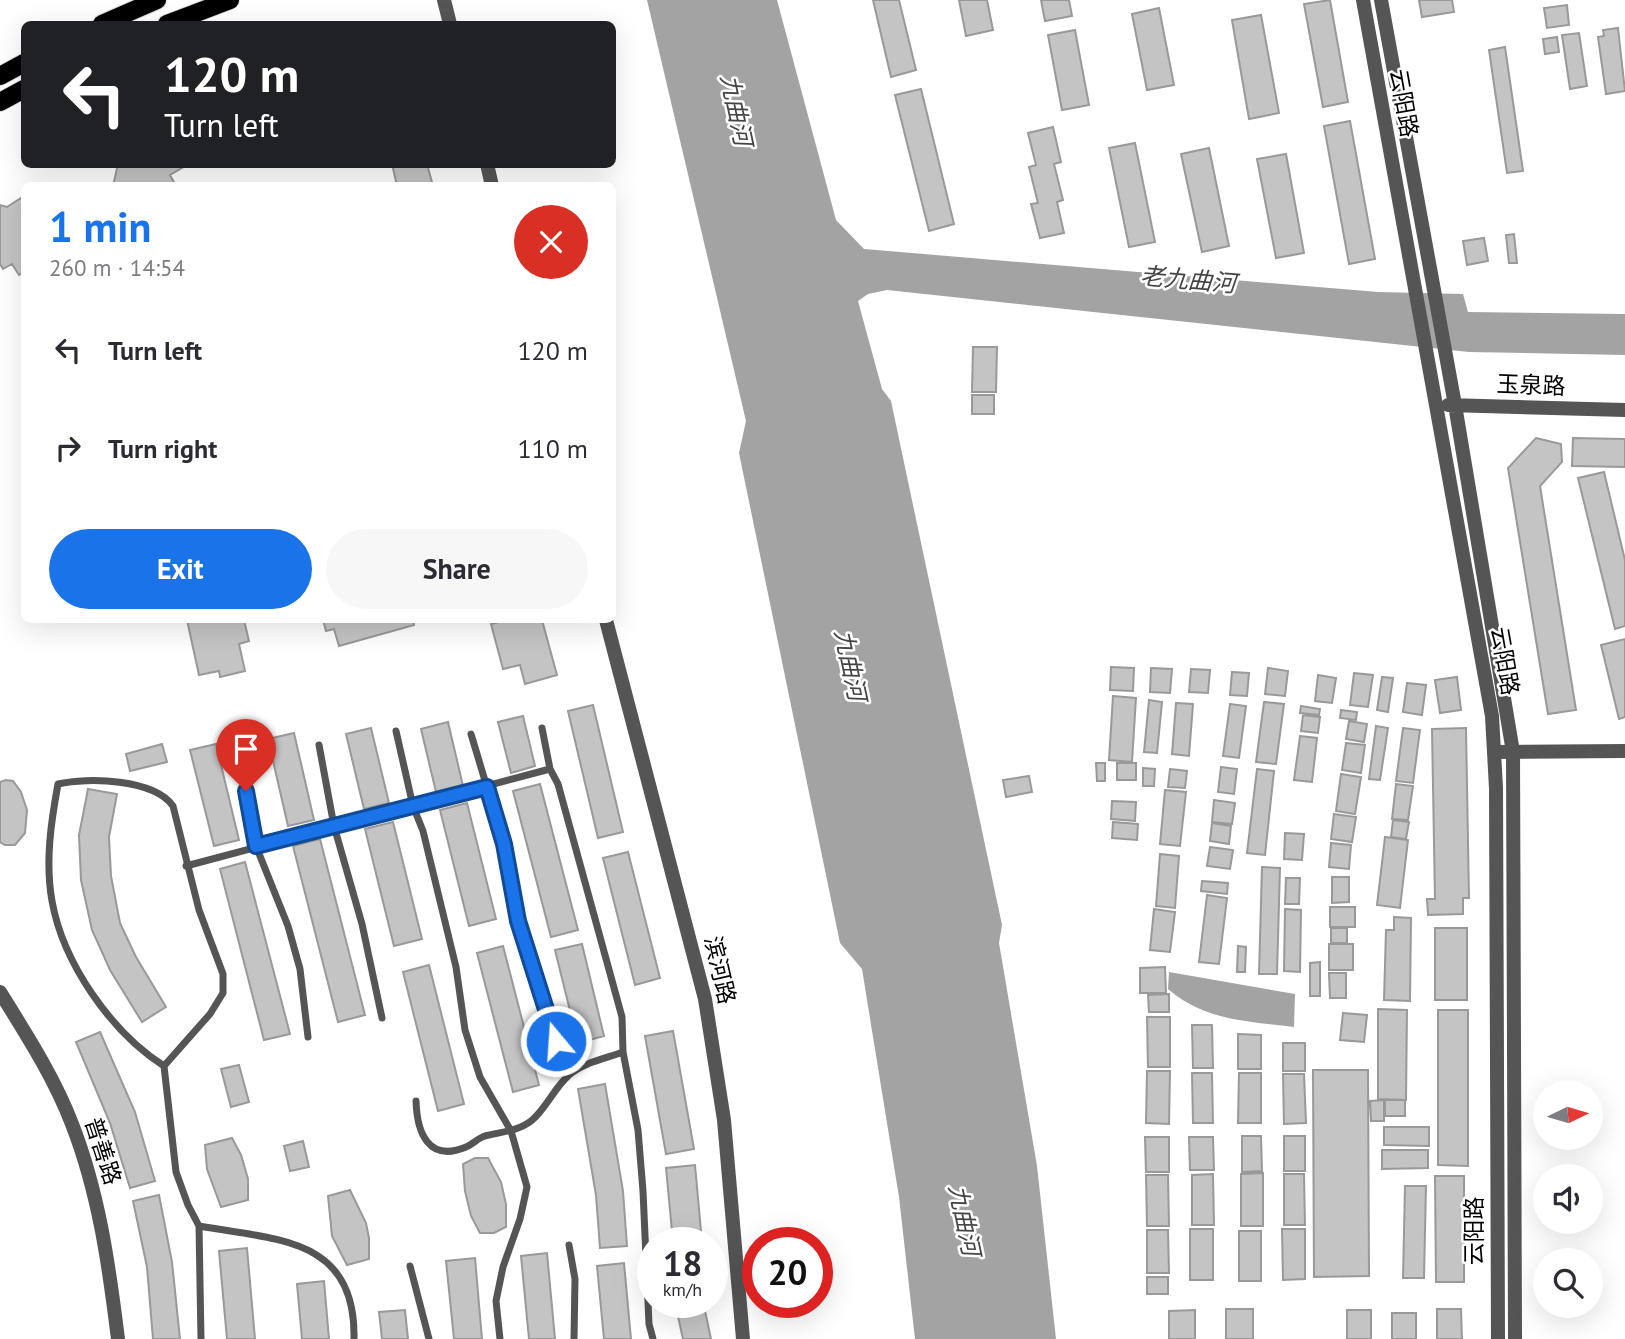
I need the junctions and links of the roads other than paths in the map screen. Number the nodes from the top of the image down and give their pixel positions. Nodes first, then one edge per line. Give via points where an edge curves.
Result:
1 (157, 0) edge
2 (230, 0) edge
3 (444, 0) edge
4 (1363, 0) edge
5 (1381, 0) edge
6 (109, 21) edge
7 (175, 21) edge
8 (449, 21) edge
9 (21, 65) edge
10 (0, 76) edge
11 (21, 91) edge
12 (0, 102) edge
13 (1436, 405) junction
14 (1455, 405) junction
15 (1625, 410) edge
16 (607, 623) edge
17 (542, 728) dead end
18 (396, 731) dead end
19 (471, 734) dead end
20 (318, 745) dead end
21 (1625, 751) edge
22 (1494, 752) junction
23 (1513, 752) junction
24 (241, 757) dead end
25 (550, 769) junction
26 (487, 787) junction
27 (413, 806) junction
28 (334, 826) junction
29 (256, 846) junction
30 (187, 866) junction
31 (0, 992) edge
32 (382, 1018) dead end
33 (308, 1037) dead end
34 (624, 1052) junction
35 (164, 1066) junction
36 (569, 1074) junction
37 (416, 1101) dead end
38 (511, 1131) junction
39 (199, 1226) junction
40 (569, 1245) dead end
41 (410, 1266) dead end
42 (118, 1339) edge
43 (201, 1339) edge
44 (355, 1339) edge
45 (429, 1339) edge
46 (500, 1339) edge
47 (574, 1339) edge
48 (653, 1339) edge
49 (743, 1339) edge
50 (1497, 1339) edge
51 (1515, 1339) edge

1 - 6 main road
2 - 7 main road
3 - 8 street
4 - 13 street, 云阳路
5 - 14 street, 云阳路
9 - 10 main road
11 - 12 main road
13 - 14 street, 玉泉路
13 - 22 street, 云阳路
14 - 15 street, 玉泉路
14 - 23 street, 云阳路
16 - 49 street, 滨河路 via 705,999 724,1120
17 - 25 lane
18 - 27 lane
19 - 26 lane
20 - 28 lane
21 - 23 street
22 - 23 street
22 - 50 street, 云阳路
23 - 51 street, 云阳路
24 - 29 lane
25 - 26 lane
25 - 34 lane via 558,783 622,1017
26 - 27 lane
26 - 36 lane via 530,964
27 - 28 lane
27 - 38 lane via 456,967 465,1030 480,1077
28 - 29 lane
28 - 32 lane
29 - 30 lane
29 - 33 lane via 300,969
30 - 35 lane via 219,958 223,993
30 - 35 lane via 179,823 167,796 130,784 75,780 58,784 49,870 52,902 65,943 89,990 111,1018
31 - 42 street, 普善路 via 42,1060 72,1124 107,1250
34 - 36 lane
34 - 48 lane via 638,1130
35 - 39 lane via 176,1172
36 - 38 lane via 530,1122
37 - 38 lane via 423,1139 435,1149 467,1147 482,1137
38 - 46 lane via 527,1187 496,1301
39 - 43 lane
39 - 44 lane via 279,1239 314,1252 337,1272 348,1290
40 - 47 lane via 575,1279
41 - 45 lane

